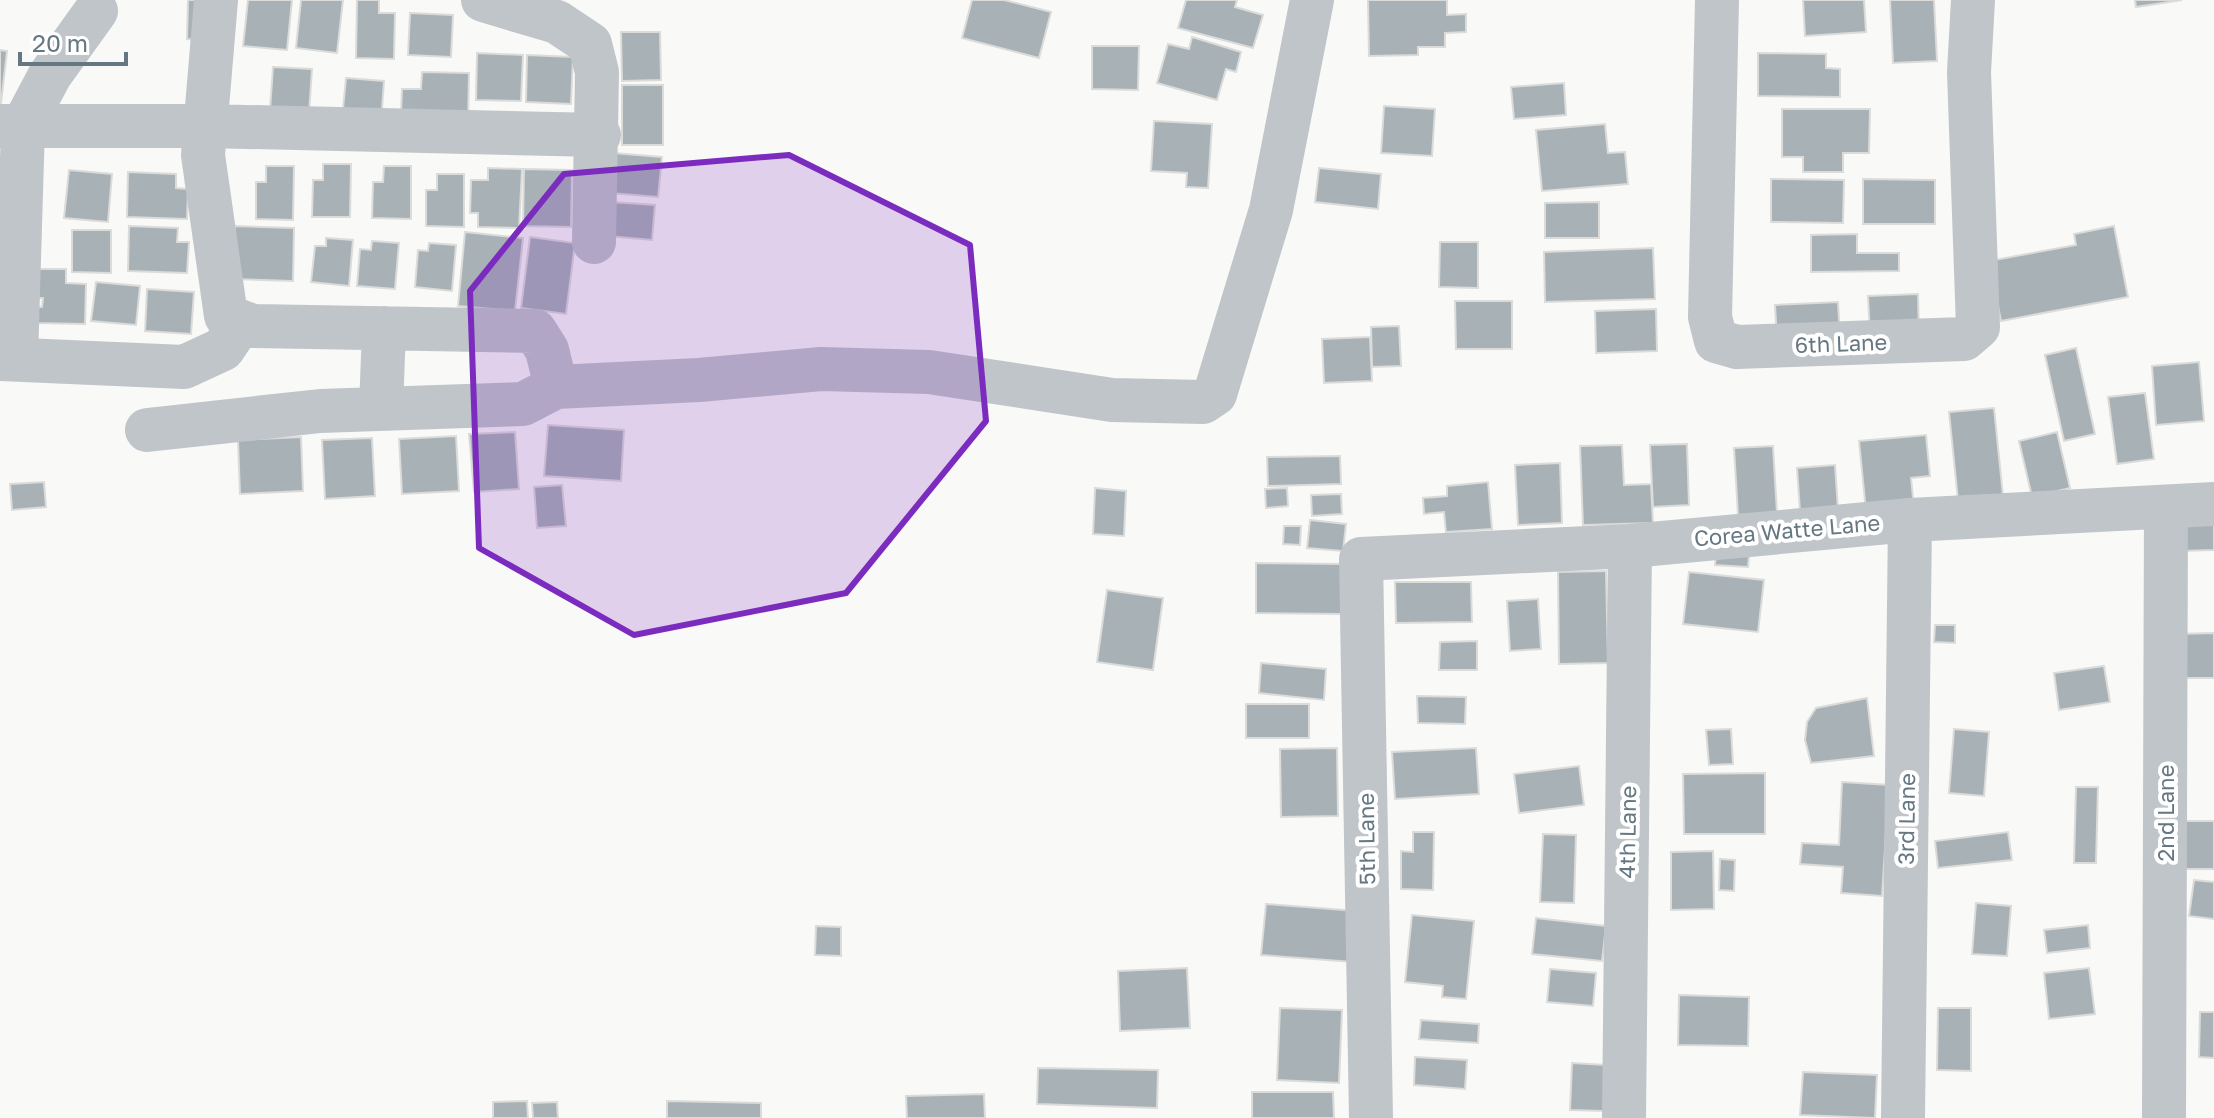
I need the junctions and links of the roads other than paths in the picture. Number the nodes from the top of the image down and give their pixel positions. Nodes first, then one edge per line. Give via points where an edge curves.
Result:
1 (216, 0) edge
2 (483, 0) edge
3 (1312, 0) edge
4 (1717, 0) edge
5 (1973, 0) edge
6 (96, 11) dead end
7 (11, 126) edge
8 (206, 126) junction
9 (599, 135) junction
10 (594, 242) dead end
11 (241, 322) junction
12 (384, 328) junction
13 (8, 359) edge
14 (556, 387) junction
15 (381, 409) junction
16 (147, 430) dead end
17 (2214, 504) edge
18 (2166, 507) junction
19 (1910, 520) junction
20 (1630, 546) junction
21 (1361, 559) joint
22 (1371, 1118) edge
23 (1624, 1118) edge
24 (1903, 1118) edge
25 (2164, 1118) edge

1 - 8 street
2 - 9 street via 557,22 590,44 597,72
3 - 14 street via 1271,210 1215,394 1203,402 1112,400 929,372 821,369
4 - 5 street, 6th Lane via 1710,317 1716,341 1737,347 1964,339 1978,327 1969,72
6 - 7 street
7 - 8 street
7 - 13 street
8 - 9 street
8 - 11 street via 203,155 226,316
9 - 10 street
11 - 12 street
11 - 13 street via 223,349 184,367
12 - 14 street via 535,331 547,350
12 - 15 street
14 - 15 street via 523,404
15 - 16 street
17 - 18 street, Corea Watte Lane
18 - 19 street, Corea Watte Lane
18 - 25 street, 2nd Lane
19 - 20 street, Corea Watte Lane
19 - 24 street, 3rd Lane
20 - 21 street, Corea Watte Lane
20 - 23 street, 4th Lane
21 - 22 street, 5th Lane

